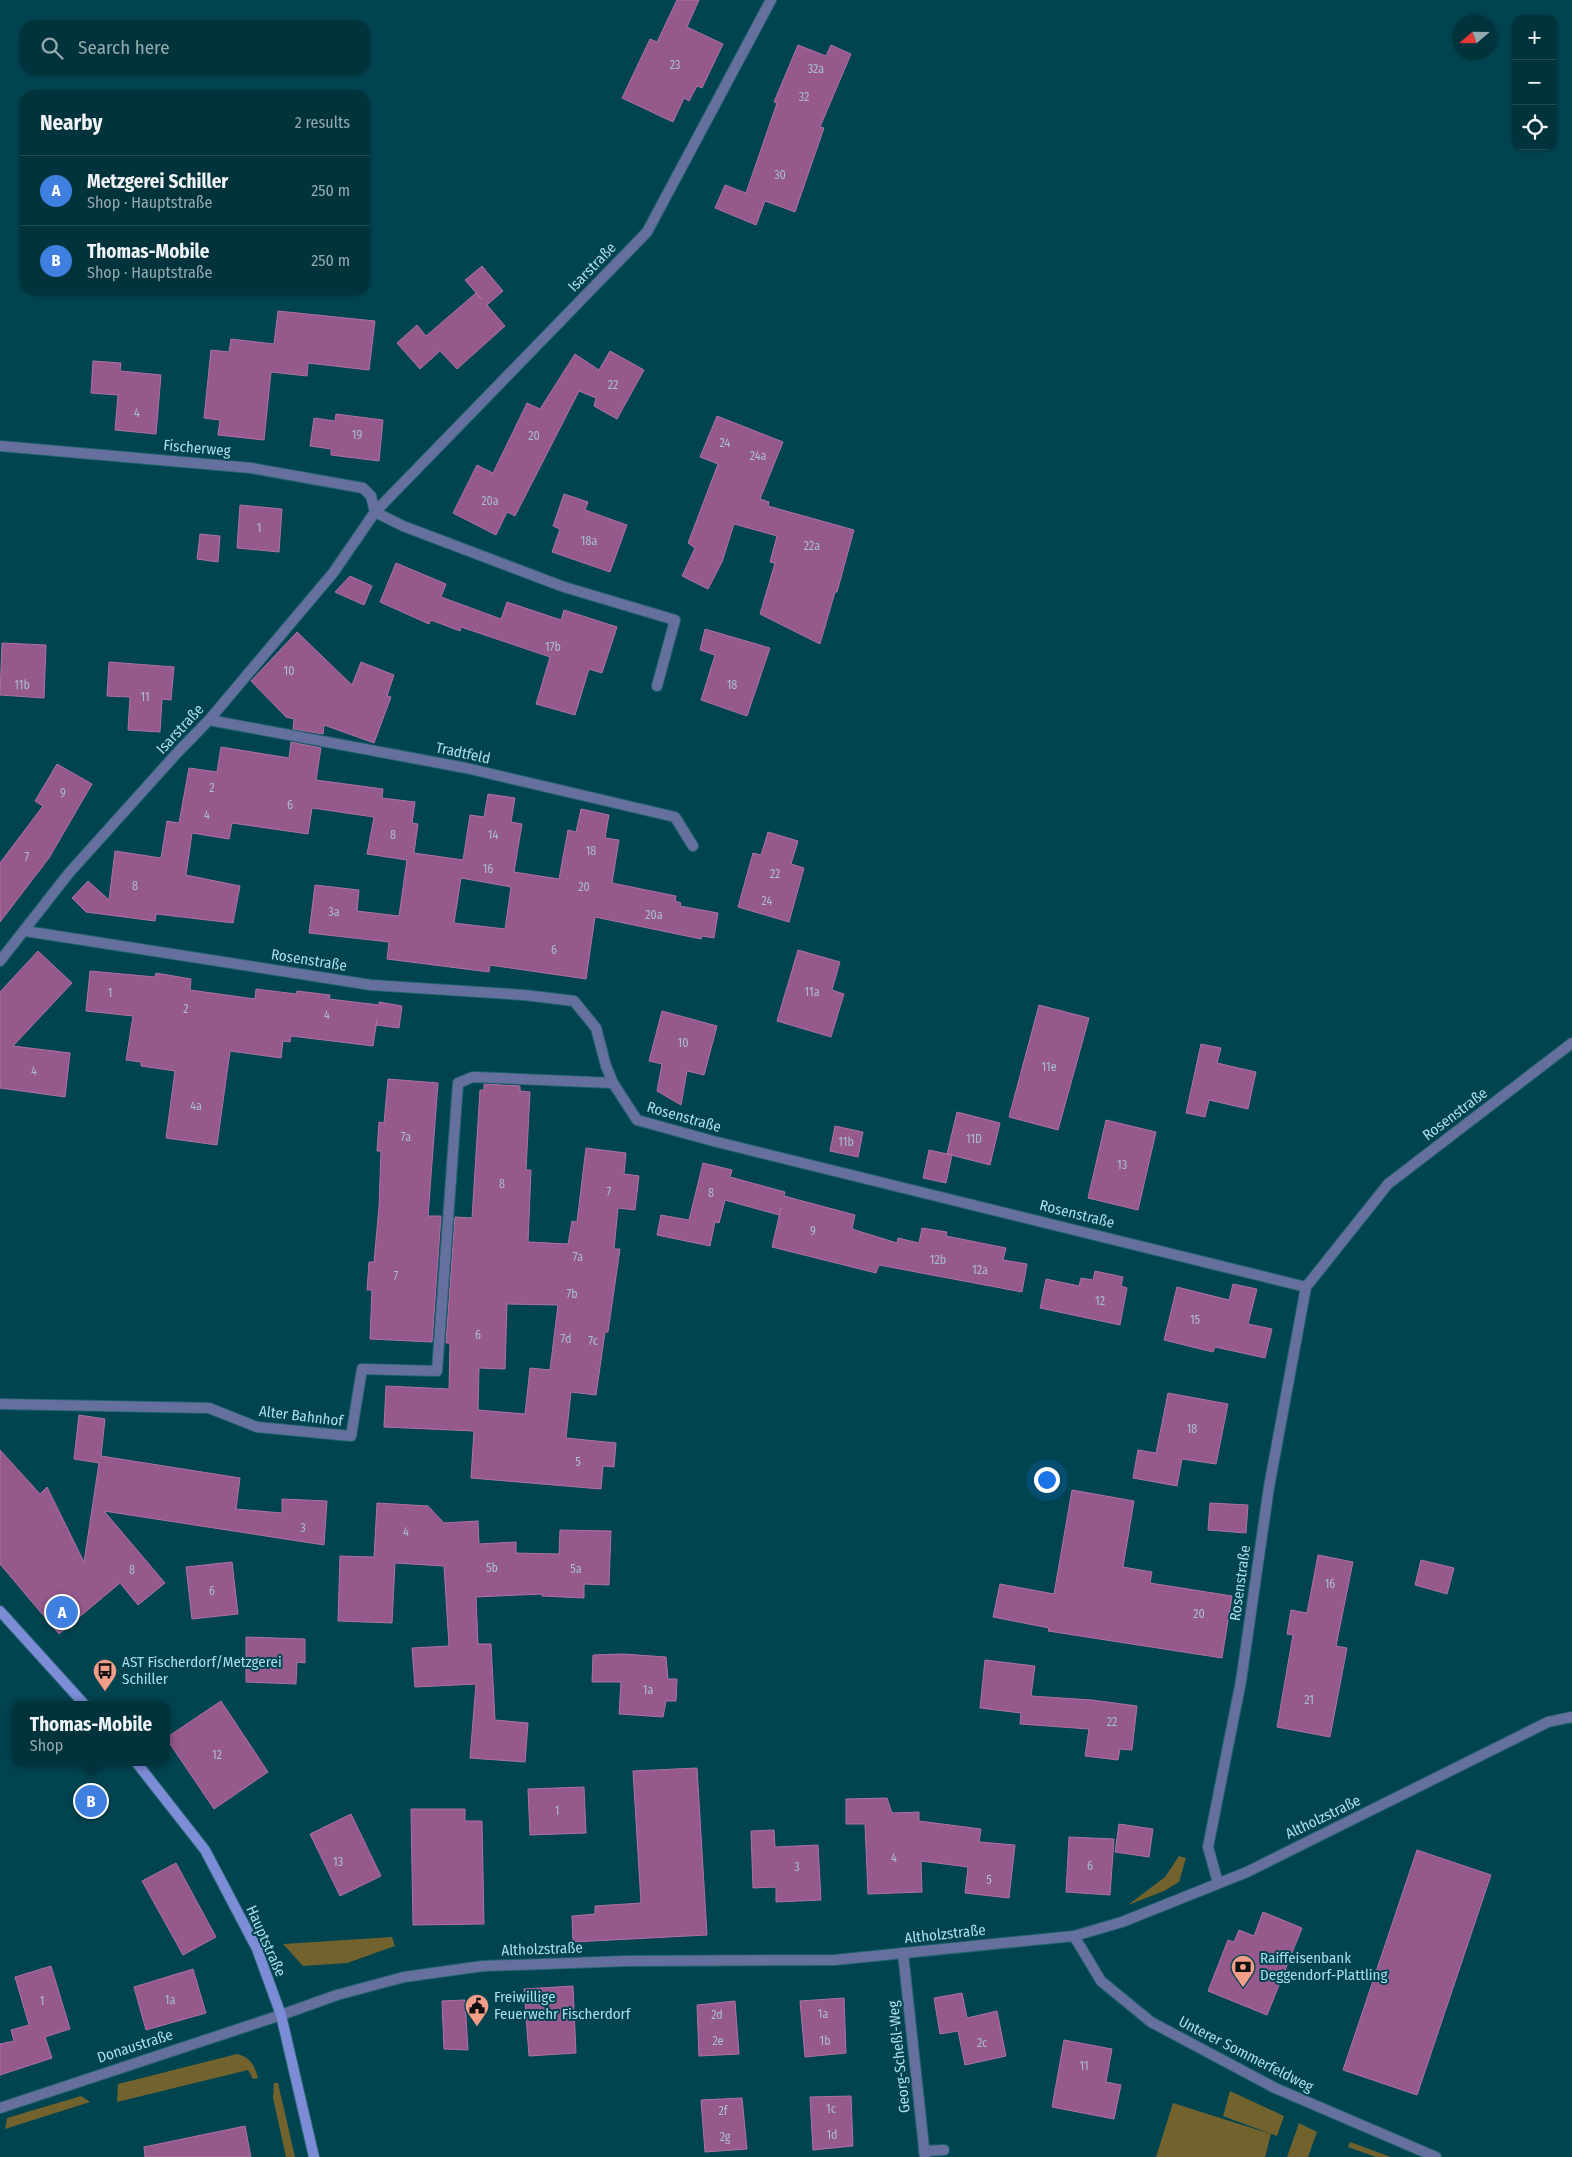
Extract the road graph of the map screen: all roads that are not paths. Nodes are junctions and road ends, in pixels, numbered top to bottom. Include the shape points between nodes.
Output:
1 (771, 0) edge
2 (0, 446) edge
3 (375, 512) junction
4 (657, 686) dead end
5 (209, 720) junction
6 (693, 846) dead end
7 (25, 931) junction
8 (0, 961) edge
9 (1572, 1043) edge
10 (613, 1083) junction
11 (1306, 1286) junction
12 (0, 1404) edge
13 (0, 1611) edge
14 (81, 1701) edge
15 (1572, 1717) edge
16 (139, 1766) edge
17 (1218, 1883) junction
18 (1074, 1936) junction
19 (903, 1953) junction
20 (281, 2015) junction
21 (0, 2108) edge
22 (944, 2150) dead end
23 (925, 2154) edge
24 (314, 2157) edge
25 (1436, 2157) edge

1 - 3 street, Isarstraße via 647,232
2 - 3 street, Fischerweg via 251,468 363,488 371,496
3 - 4 street via 403,526 564,587 675,620
3 - 5 street, Isarstraße via 333,573
5 - 6 street, Tradtfeld via 466,768 675,817
5 - 7 street, Isarstraße via 69,873
7 - 8 street, Isarstraße
7 - 10 street, Rosenstraße via 371,985 574,1001 596,1028
9 - 11 street, Rosenstraße via 1388,1184
10 - 11 street, Rosenstraße via 637,1120 670,1131
10 - 12 street, Alter Bahnhof via 473,1078 458,1083 436,1371 362,1369 350,1436 257,1427 209,1408
11 - 17 street, Rosenstraße via 1269,1488 1241,1680 1208,1847
13 - 14 main road
15 - 17 street, Altholzstraße via 1548,1722 1247,1872
16 - 20 main road, Hauptstraße via 205,1850 257,1949
17 - 18 street, Altholzstraße via 1122,1922
18 - 19 street, Altholzstraße
18 - 25 street, Unterer Sommerfeldweg via 1101,1981 1151,2022 1275,2088
19 - 20 street, Altholzstraße via 834,1960 628,1961 483,1966 404,1977 337,1995
19 - 23 street, Georg-Scheßl-Weg
20 - 21 street, Donaustraße
20 - 24 main road, Hauptstraße
22 - 23 street

